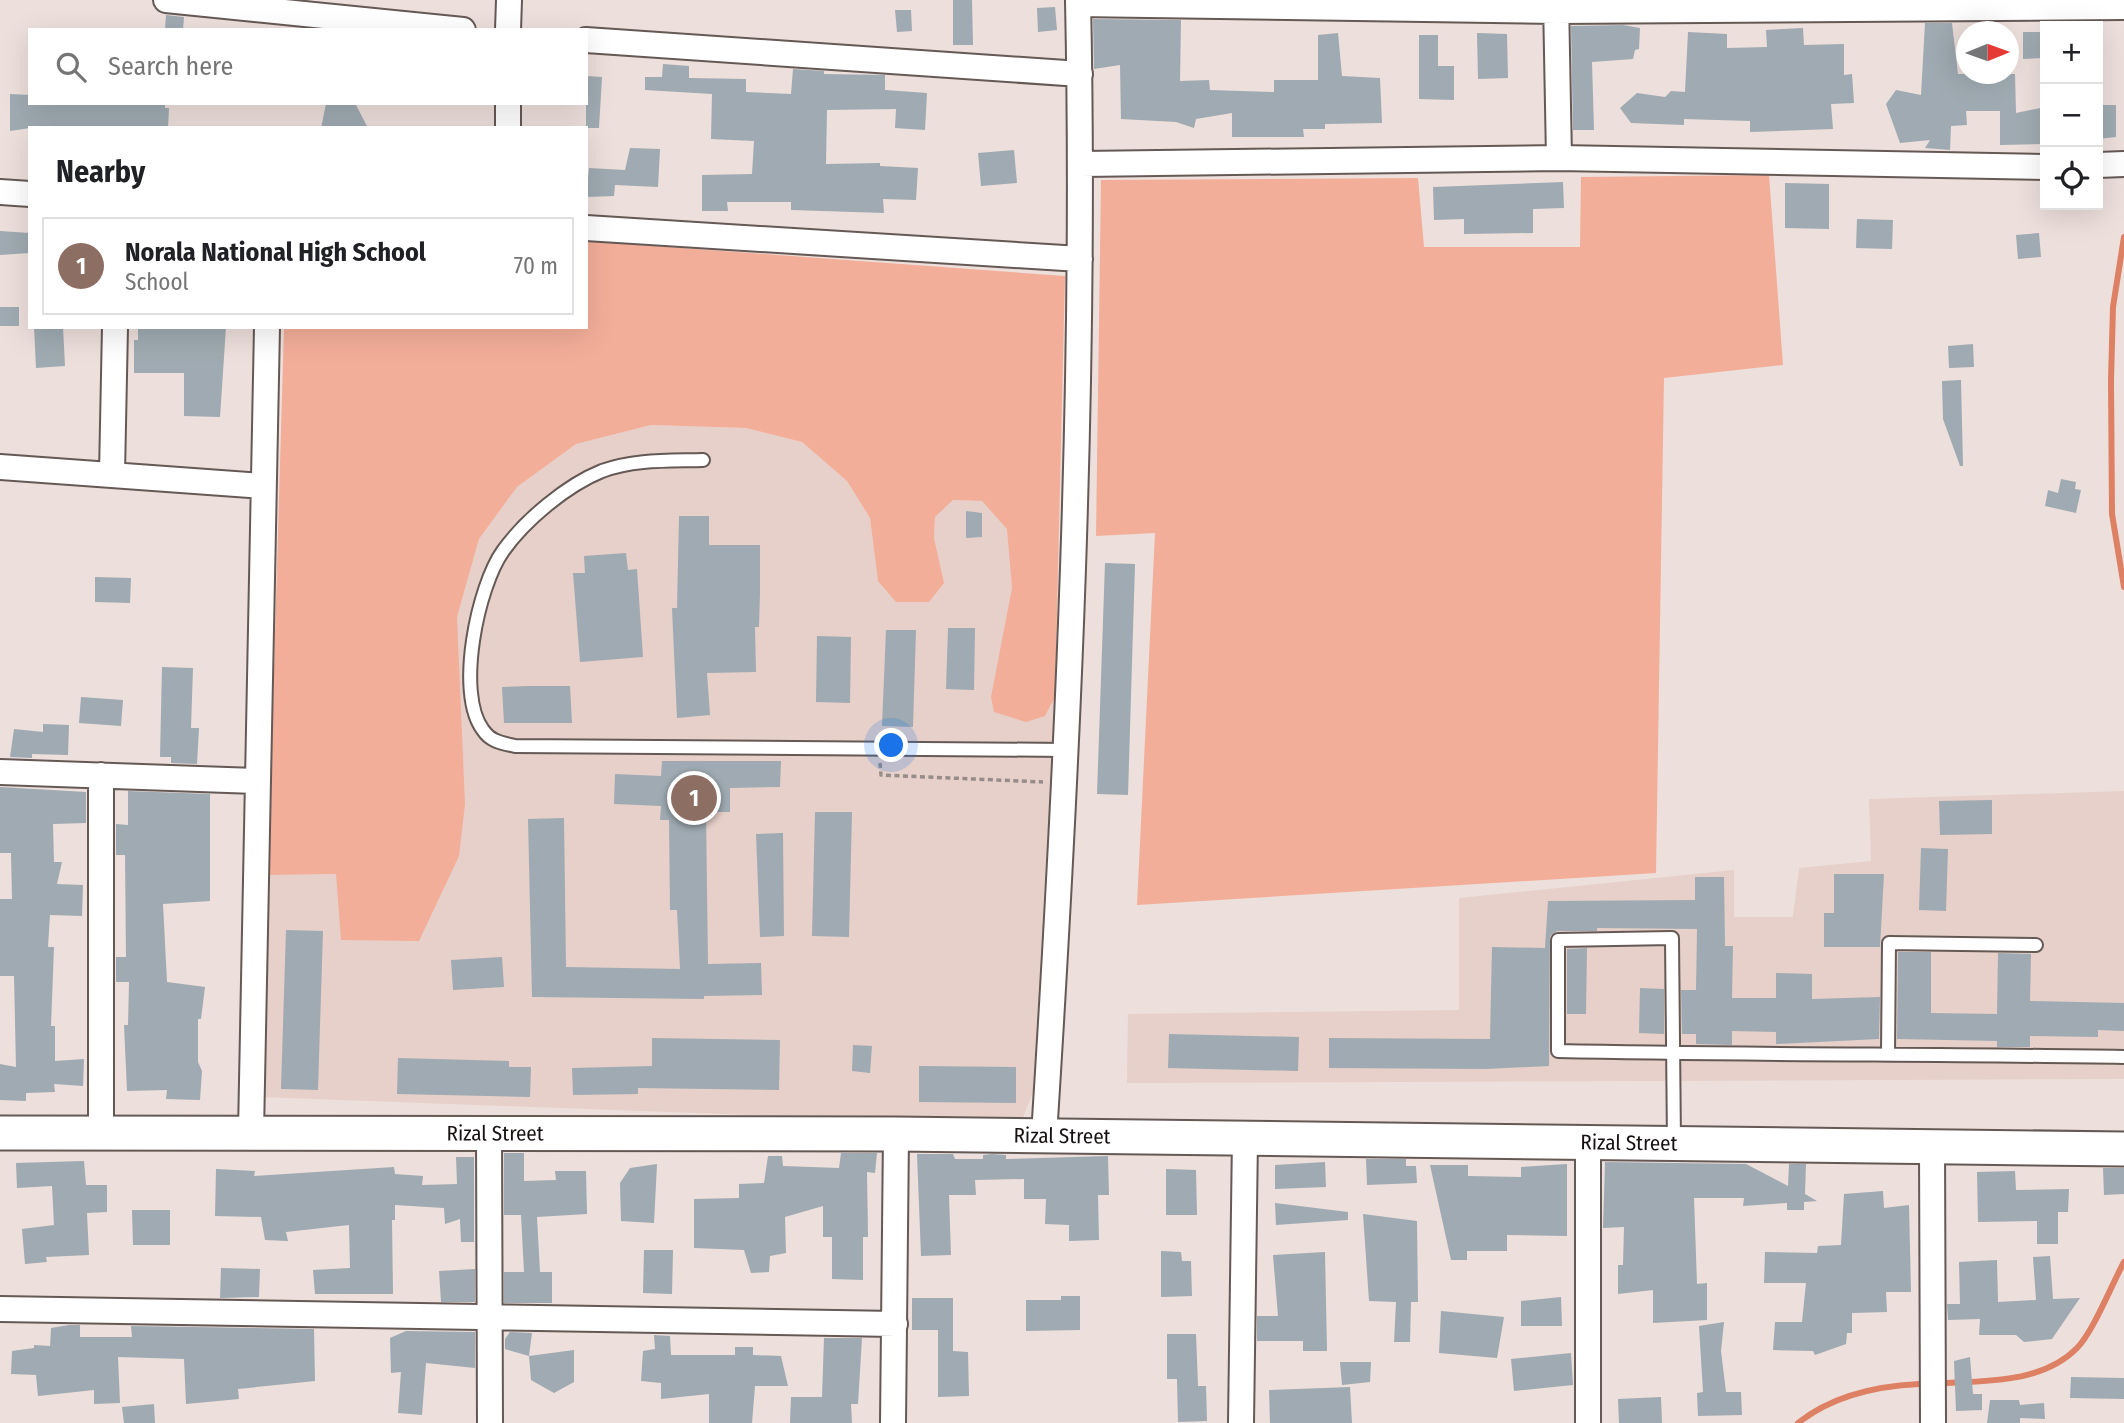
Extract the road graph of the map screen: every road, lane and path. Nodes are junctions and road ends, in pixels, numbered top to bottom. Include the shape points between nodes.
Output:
1 (166, 0) edge
2 (509, 0) edge
3 (1078, 2) edge
4 (1556, 5) edge
5 (2124, 7) edge
6 (443, 28) edge
7 (508, 28) edge
8 (588, 40) edge
9 (1080, 74) junction
10 (508, 105) edge
11 (508, 126) edge
12 (1559, 158) junction
13 (1082, 164) junction
14 (2040, 167) edge
15 (0, 192) edge
16 (28, 194) edge
17 (588, 228) edge
18 (1080, 259) junction
19 (115, 329) edge
20 (267, 329) edge
21 (703, 460) dead end
22 (0, 467) edge
23 (112, 473) junction
24 (262, 486) junction
25 (879, 749) junction
26 (1068, 750) junction
27 (0, 772) edge
28 (101, 775) junction
29 (256, 781) junction
30 (1066, 783) junction
31 (2036, 945) dead end
32 (1888, 1053) junction
33 (1672, 1054) junction
34 (2124, 1057) edge
35 (101, 1130) junction
36 (251, 1132) junction
37 (0, 1133) edge
38 (489, 1134) junction
39 (896, 1134) junction
40 (1044, 1136) junction
41 (1245, 1138) junction
42 (1588, 1142) junction
43 (1674, 1143) junction
44 (1932, 1146) junction
45 (2124, 1149) edge
46 (0, 1309) edge
47 (489, 1315) junction
48 (895, 1324) junction
49 (490, 1423) edge
50 (893, 1423) edge
51 (1241, 1423) edge
52 (1588, 1423) edge
53 (1933, 1423) edge

1 - 6 street
2 - 7 street
3 - 4 street
3 - 9 street
4 - 5 street
4 - 12 street
8 - 9 street
9 - 13 street
10 - 11 street
12 - 13 street
12 - 14 street
13 - 18 street
15 - 16 street
17 - 18 street
18 - 26 street
19 - 23 street
20 - 24 street
21 - 25 lane via 638,461 601,471 567,492 502,552 479,604 470,679 474,711 482,729 494,741 515,746
22 - 23 street
23 - 24 street
24 - 29 street
25 - 26 lane
25 - 30 path via 881,775
26 - 30 street
27 - 28 street
28 - 29 street
28 - 35 street
29 - 36 street
30 - 40 street
31 - 32 lane via 1889,943
32 - 33 lane
32 - 34 lane
33 - 33 lane via 1559,1051 1558,940 1672,938
33 - 43 lane
35 - 36 main road, Rizal Street
35 - 37 main road, Rizal Street
36 - 38 main road, Rizal Street
38 - 39 main road, Rizal Street
38 - 47 street
39 - 40 main road, Rizal Street
39 - 48 street
40 - 41 main road, Rizal Street
41 - 42 main road, Rizal Street
41 - 51 street
42 - 43 main road, Rizal Street
42 - 52 street
43 - 44 main road, Rizal Street
44 - 45 main road, Rizal Street
44 - 53 street
46 - 47 street
47 - 48 street
47 - 49 street
48 - 50 street

